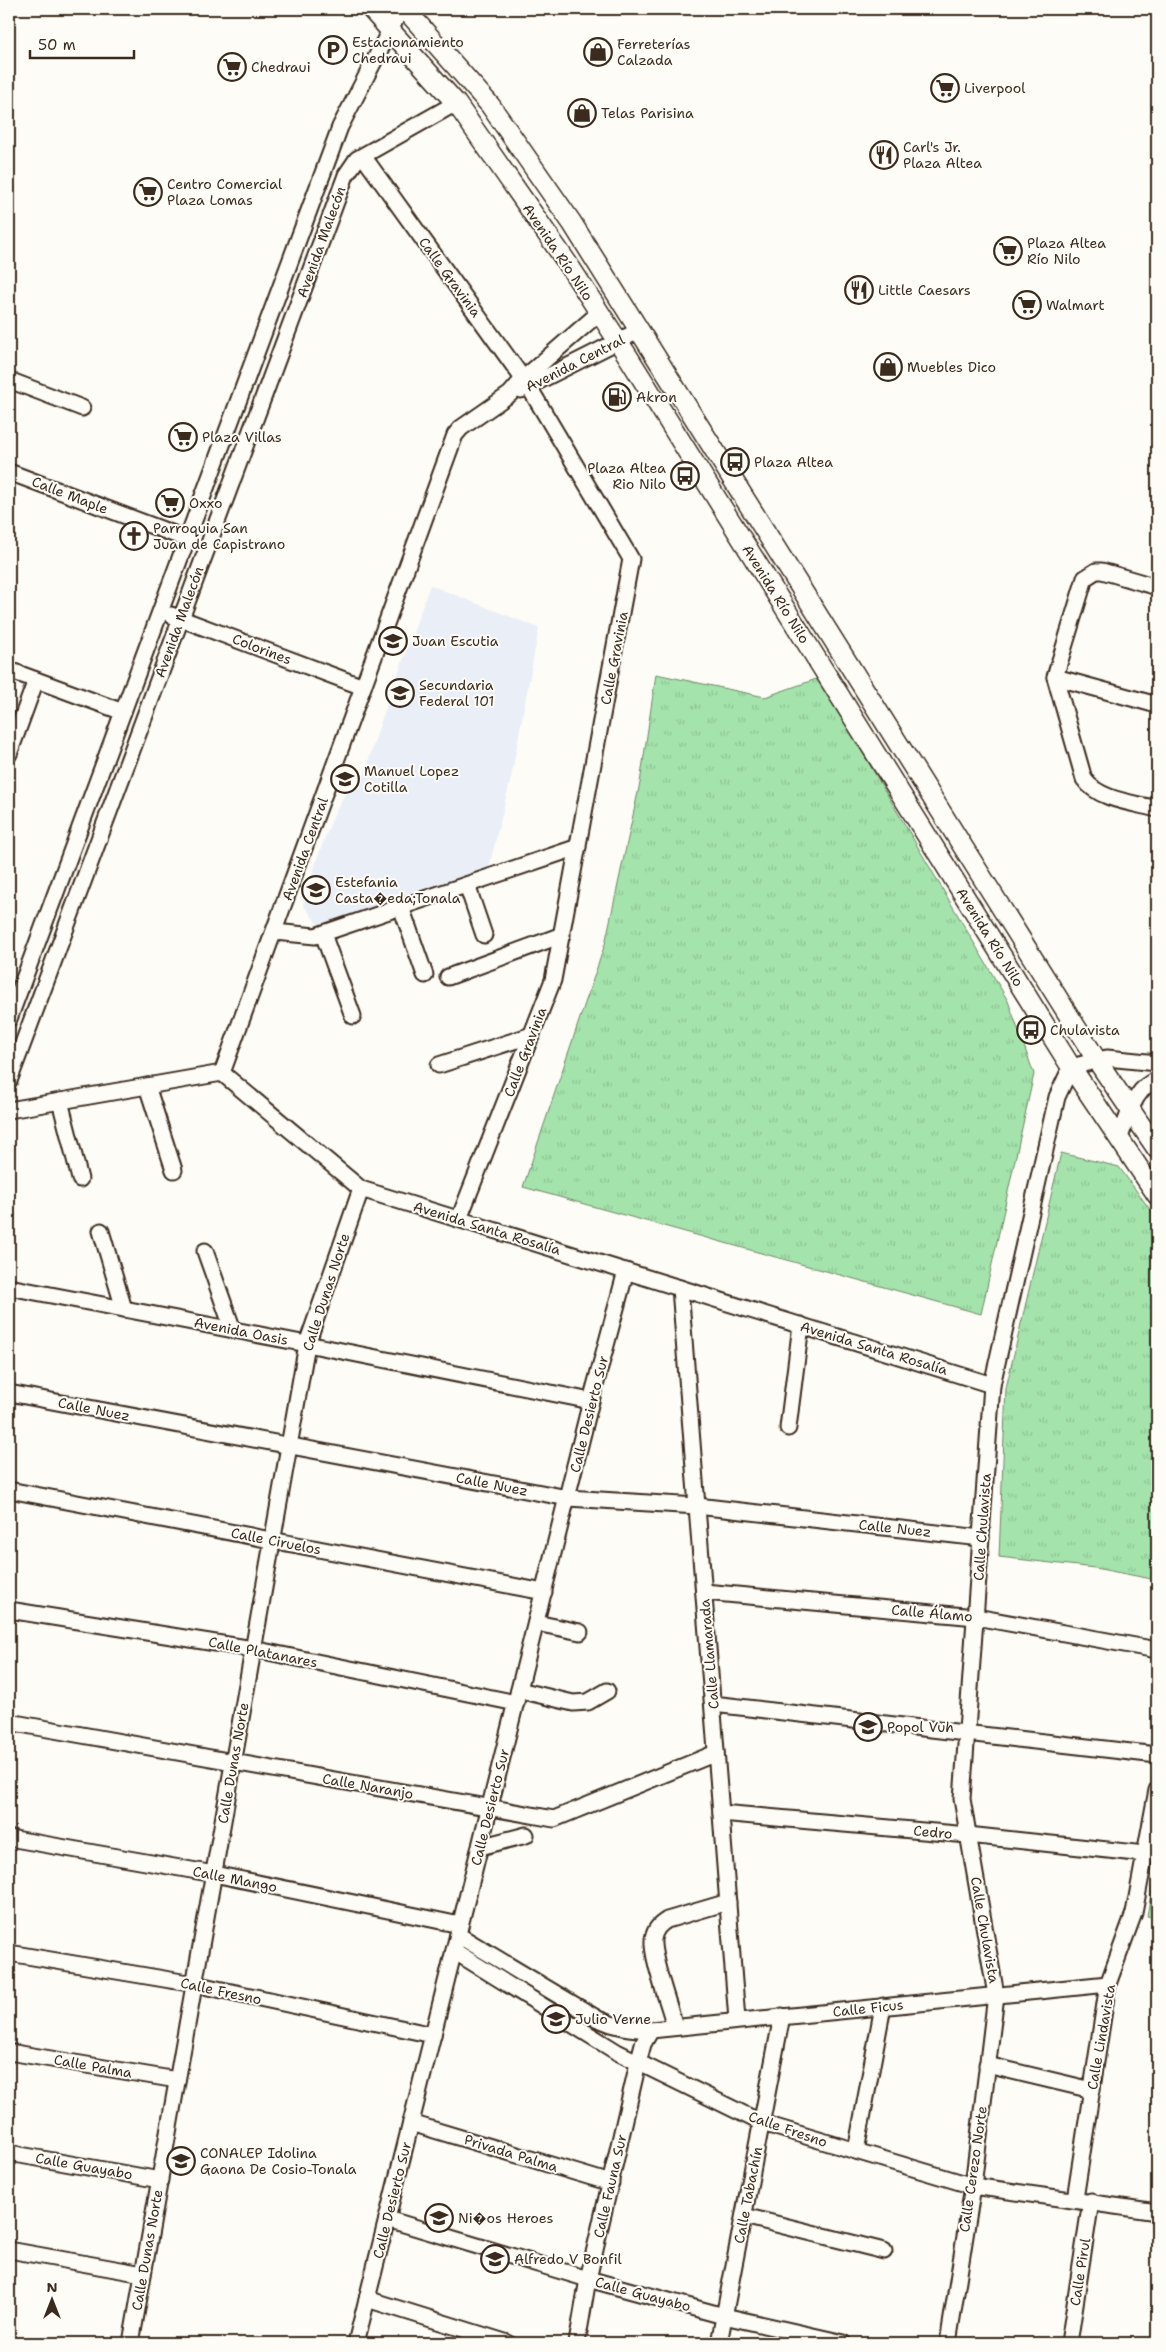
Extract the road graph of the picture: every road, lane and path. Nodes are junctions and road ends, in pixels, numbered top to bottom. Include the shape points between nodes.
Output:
1 (371, 9) edge
2 (401, 9) edge
3 (405, 9) edge
4 (390, 30) junction
5 (456, 103) junction
6 (363, 156) junction
7 (589, 250) junction
8 (568, 264) junction
9 (599, 313) junction
10 (640, 330) junction
11 (618, 341) junction
12 (9, 380) edge
13 (526, 383) junction
14 (82, 408) dead end
15 (693, 415) junction
16 (670, 424) junction
17 (9, 472) edge
18 (187, 539) junction
19 (1157, 587) edge
20 (160, 611) junction
21 (180, 618) junction
22 (9, 670) edge
23 (1055, 677) junction
24 (36, 680) junction
25 (363, 687) junction
26 (1157, 706) edge
27 (123, 712) junction
28 (9, 754) edge
29 (1157, 809) edge
30 (578, 847) junction
31 (466, 885) junction
32 (401, 907) junction
33 (275, 932) junction
34 (323, 934) junction
35 (484, 935) dead end
36 (562, 935) junction
37 (425, 975) dead end
38 (448, 977) dead end
39 (353, 1016) dead end
40 (9, 1019) edge
41 (532, 1035) junction
42 (1096, 1059) junction
43 (1129, 1059) junction
44 (1157, 1063) edge
45 (440, 1065) dead end
46 (1071, 1067) junction
47 (222, 1073) junction
48 (9, 1081) edge
49 (1151, 1083) edge
50 (146, 1086) junction
51 (60, 1101) junction
52 (9, 1110) edge
53 (1131, 1112) junction
54 (1119, 1139) junction
55 (1157, 1150) edge
56 (174, 1170) dead end
57 (80, 1179) dead end
58 (361, 1188) junction
59 (1157, 1195) edge
60 (459, 1219) junction
61 (101, 1231) dead end
62 (205, 1251) dead end
63 (626, 1271) junction
64 (9, 1287) edge
65 (680, 1288) junction
66 (124, 1309) junction
67 (801, 1325) junction
68 (233, 1330) junction
69 (307, 1344) junction
70 (992, 1385) junction
71 (9, 1393) edge
72 (591, 1401) junction
73 (788, 1428) dead end
74 (289, 1446) junction
75 (9, 1490) edge
76 (568, 1498) junction
77 (697, 1506) junction
78 (981, 1538) junction
79 (272, 1540) junction
80 (544, 1592) junction
81 (704, 1592) junction
82 (9, 1610) edge
83 (976, 1617) junction
84 (536, 1623) junction
85 (580, 1632) dead end
86 (253, 1649) junction
87 (1157, 1650) edge
88 (607, 1691) dead end
89 (518, 1697) junction
90 (712, 1704) junction
91 (9, 1722) edge
92 (967, 1733) junction
93 (716, 1752) junction
94 (1157, 1755) edge
95 (233, 1762) junction
96 (1157, 1790) edge
97 (489, 1808) junction
98 (721, 1813) junction
99 (526, 1835) dead end
100 (968, 1835) junction
101 (9, 1838) edge
102 (480, 1847) junction
103 (1145, 1854) junction
104 (214, 1874) junction
105 (728, 1902) junction
106 (459, 1930) junction
107 (454, 1951) junction
108 (9, 1953) edge
109 (194, 1984) junction
110 (1108, 1984) junction
111 (996, 1995) junction
112 (883, 2006) junction
113 (782, 2016) junction
114 (737, 2020) junction
115 (675, 2027) junction
116 (651, 2030) junction
117 (432, 2035) junction
118 (9, 2052) edge
119 (638, 2063) junction
120 (987, 2065) junction
121 (177, 2080) junction
122 (1092, 2090) junction
123 (411, 2123) junction
124 (762, 2123) junction
125 (856, 2151) junction
126 (9, 2153) edge
127 (160, 2180) junction
128 (611, 2183) junction
129 (972, 2186) junction
130 (1074, 2199) junction
131 (1091, 2201) junction
132 (1157, 2212) edge
133 (744, 2216) junction
134 (387, 2219) junction
135 (9, 2250) edge
136 (884, 2251) dead end
137 (143, 2274) junction
138 (588, 2279) junction
139 (367, 2298) junction
140 (724, 2316) junction
141 (131, 2343) edge
142 (356, 2343) edge
143 (508, 2343) edge
144 (577, 2343) edge
145 (718, 2343) edge
146 (844, 2343) edge
147 (948, 2343) edge
148 (1069, 2343) edge

1 - 4 main road, Avenida Río Nilo
2 - 4 street, Avenida Malecón
3 - 7 main road, Avenida Río Nilo via 490,105
4 - 5 main road, Avenida Río Nilo
4 - 18 street, Avenida Malecón via 340,127
5 - 6 street, Avenida Malecón
5 - 8 main road, Avenida Río Nilo
6 - 13 street, Calle Gravinia
6 - 21 street, Avenida Malecón via 346,175
7 - 8 main road
7 - 10 main road, Avenida Río Nilo
8 - 9 main road, Avenida Río Nilo
9 - 11 main road, Avenida Río Nilo
9 - 13 street, Avenida Central
10 - 11 street, Avenida Central
10 - 15 main road, Avenida Río Nilo
11 - 13 street, Avenida Central
11 - 16 main road, Avenida Río Nilo
12 - 14 street
13 - 25 street, Avenida Central via 461,428 456,436
13 - 30 street, Calle Gravinia via 631,559
15 - 16 main road via 687,428 678,430
15 - 42 main road, Avenida Río Nilo
16 - 46 main road, Avenida Río Nilo
17 - 18 street, Calle Maple
18 - 20 street, Avenida Malecón
19 - 23 street via 1102,571 1085,578
20 - 21 street, Colorines
20 - 27 street, Avenida Malecón
21 - 25 street, Colorines
21 - 48 street, Avenida Malecón
22 - 24 street
23 - 26 street
23 - 29 street via 1084,779 1100,793
24 - 27 street
24 - 28 street
25 - 33 street, Avenida Central
27 - 40 street, Avenida Malecón
30 - 31 street
30 - 36 street, Calle Gravinia
31 - 32 street
31 - 35 street
32 - 34 street
32 - 37 street
33 - 34 street via 304,936
33 - 47 street, Avenida Central
34 - 39 street
36 - 38 street
36 - 41 street, Calle Gravinia via 553,980
41 - 45 street
41 - 60 street, Calle Gravinia
42 - 43 street
42 - 46 street
42 - 53 main road, Avenida Río Nilo
43 - 44 street
43 - 49 street via 1143,1066
46 - 54 main road, Avenida Río Nilo
46 - 70 street, Calle Chulavista via 1056,1096
47 - 50 street
47 - 58 street, Avenida Santa Rosalía
49 - 53 street via 1137,1096
50 - 51 street
50 - 56 street
51 - 52 street
51 - 57 street
53 - 54 street
53 - 55 main road, Avenida Río Nilo
54 - 59 main road, Avenida Río Nilo
58 - 60 street, Avenida Santa Rosalía
58 - 69 street, Calle Dunas Norte
60 - 63 street, Avenida Santa Rosalía
61 - 66 street
62 - 68 street
63 - 65 street, Avenida Santa Rosalía
63 - 72 street, Calle Desierto Sur
64 - 66 street, Avenida Oasis
65 - 67 street, Avenida Santa Rosalía
65 - 77 street, Calle Llamarada
66 - 68 street, Avenida Oasis
67 - 70 street, Avenida Santa Rosalía
67 - 73 street
68 - 69 street, Avenida Oasis
69 - 72 street, Avenida Oasis
69 - 74 street, Calle Dunas Norte
70 - 78 street, Calle Chulavista
71 - 74 street, Calle Nuez
72 - 76 street, Calle Desierto Sur
74 - 76 street, Calle Nuez
74 - 79 street, Calle Dunas Norte
75 - 79 street, Calle Ciruelos
76 - 77 street, Calle Nuez
76 - 80 street, Calle Desierto Sur
77 - 78 street, Calle Nuez
77 - 81 street, Calle Llamarada
78 - 83 street, Calle Chulavista
79 - 80 street, Calle Ciruelos
79 - 86 street, Calle Dunas Norte
80 - 84 street, Calle Desierto Sur
81 - 83 street, Calle Álamo
81 - 90 street, Calle Llamarada
82 - 86 street, Calle Platanares
83 - 87 street, Calle Álamo
83 - 92 street, Calle Chulavista
84 - 85 street
84 - 89 street, Calle Desierto Sur
86 - 89 street, Calle Platanares
86 - 95 street, Calle Dunas Norte
88 - 89 street, Calle Platanares via 588,1702
89 - 97 street, Calle Desierto Sur
90 - 92 street
90 - 93 street, Calle Llamarada
91 - 95 street, Calle Naranjo
92 - 94 street
92 - 100 street, Calle Chulavista via 962,1799
93 - 97 street, Calle Naranjo via 554,1819
93 - 98 street, Calle Llamarada
95 - 97 street, Calle Naranjo
95 - 104 street, Calle Dunas Norte
96 - 103 street, Calle Lindavista
97 - 102 street, Calle Desierto Sur
98 - 100 street, Cedro
98 - 105 street, Calle Llamarada
99 - 102 street
100 - 103 street, Cedro
100 - 111 street, Calle Chulavista
101 - 104 street, Calle Mango
102 - 106 street, Calle Desierto Sur
103 - 110 street, Calle Lindavista via 1134,1913
104 - 106 street, Calle Mango
104 - 109 street, Calle Dunas Norte
105 - 114 street, Calle Llamarada
105 - 115 street via 667,1920 655,1932 653,1947
106 - 107 street, Calle Desierto Sur
106 - 116 street, Calle Ficus via 598,2019 615,2027
107 - 117 street, Calle Desierto Sur
107 - 119 street, Calle Fresno
108 - 109 street, Calle Fresno
109 - 117 street, Calle Fresno
109 - 121 street, Calle Dunas Norte
110 - 111 street, Calle Ficus
110 - 122 street, Calle Lindavista
111 - 112 street, Calle Ficus
111 - 120 street, Calle Cerezo Norte
112 - 113 street, Calle Ficus
112 - 125 street
113 - 114 street, Calle Ficus
113 - 124 street, Calle Tabachín
114 - 115 street, Calle Ficus
115 - 116 street, Calle Ficus
116 - 119 street, Calle Fauna Sur
117 - 123 street, Calle Desierto Sur
118 - 121 street, Calle Palma
119 - 124 street, Calle Fresno
119 - 128 street, Calle Fauna Sur
120 - 122 street
120 - 129 street, Calle Cerezo Norte
121 - 127 street, Calle Dunas Norte
122 - 130 street, Calle Lindavista
123 - 128 street, Privada Palma
123 - 134 street, Calle Desierto Sur
124 - 125 street, Calle Fresno
124 - 133 street, Calle Tabachín
125 - 129 street, Calle Fresno
126 - 127 street, Calle Guayabo
127 - 137 street, Calle Dunas Norte
128 - 138 street, Calle Fauna Sur
129 - 130 street, Calle Fresno
129 - 147 street, Calle Cerezo Norte
130 - 131 street, Calle Fresno
131 - 132 street, Calle Fresno
131 - 148 street, Calle Pirul
133 - 136 street
133 - 140 street, Calle Tabachín
134 - 138 street, Calle Guayabo
134 - 139 street, Calle Desierto Sur
135 - 137 street
137 - 141 street, Calle Dunas Norte
138 - 140 street, Calle Guayabo
138 - 144 street, Calle Fauna Sur
139 - 142 street, Calle Desierto Sur
139 - 143 street
140 - 145 street, Calle Tabachín
140 - 146 street, Calle Guayabo

